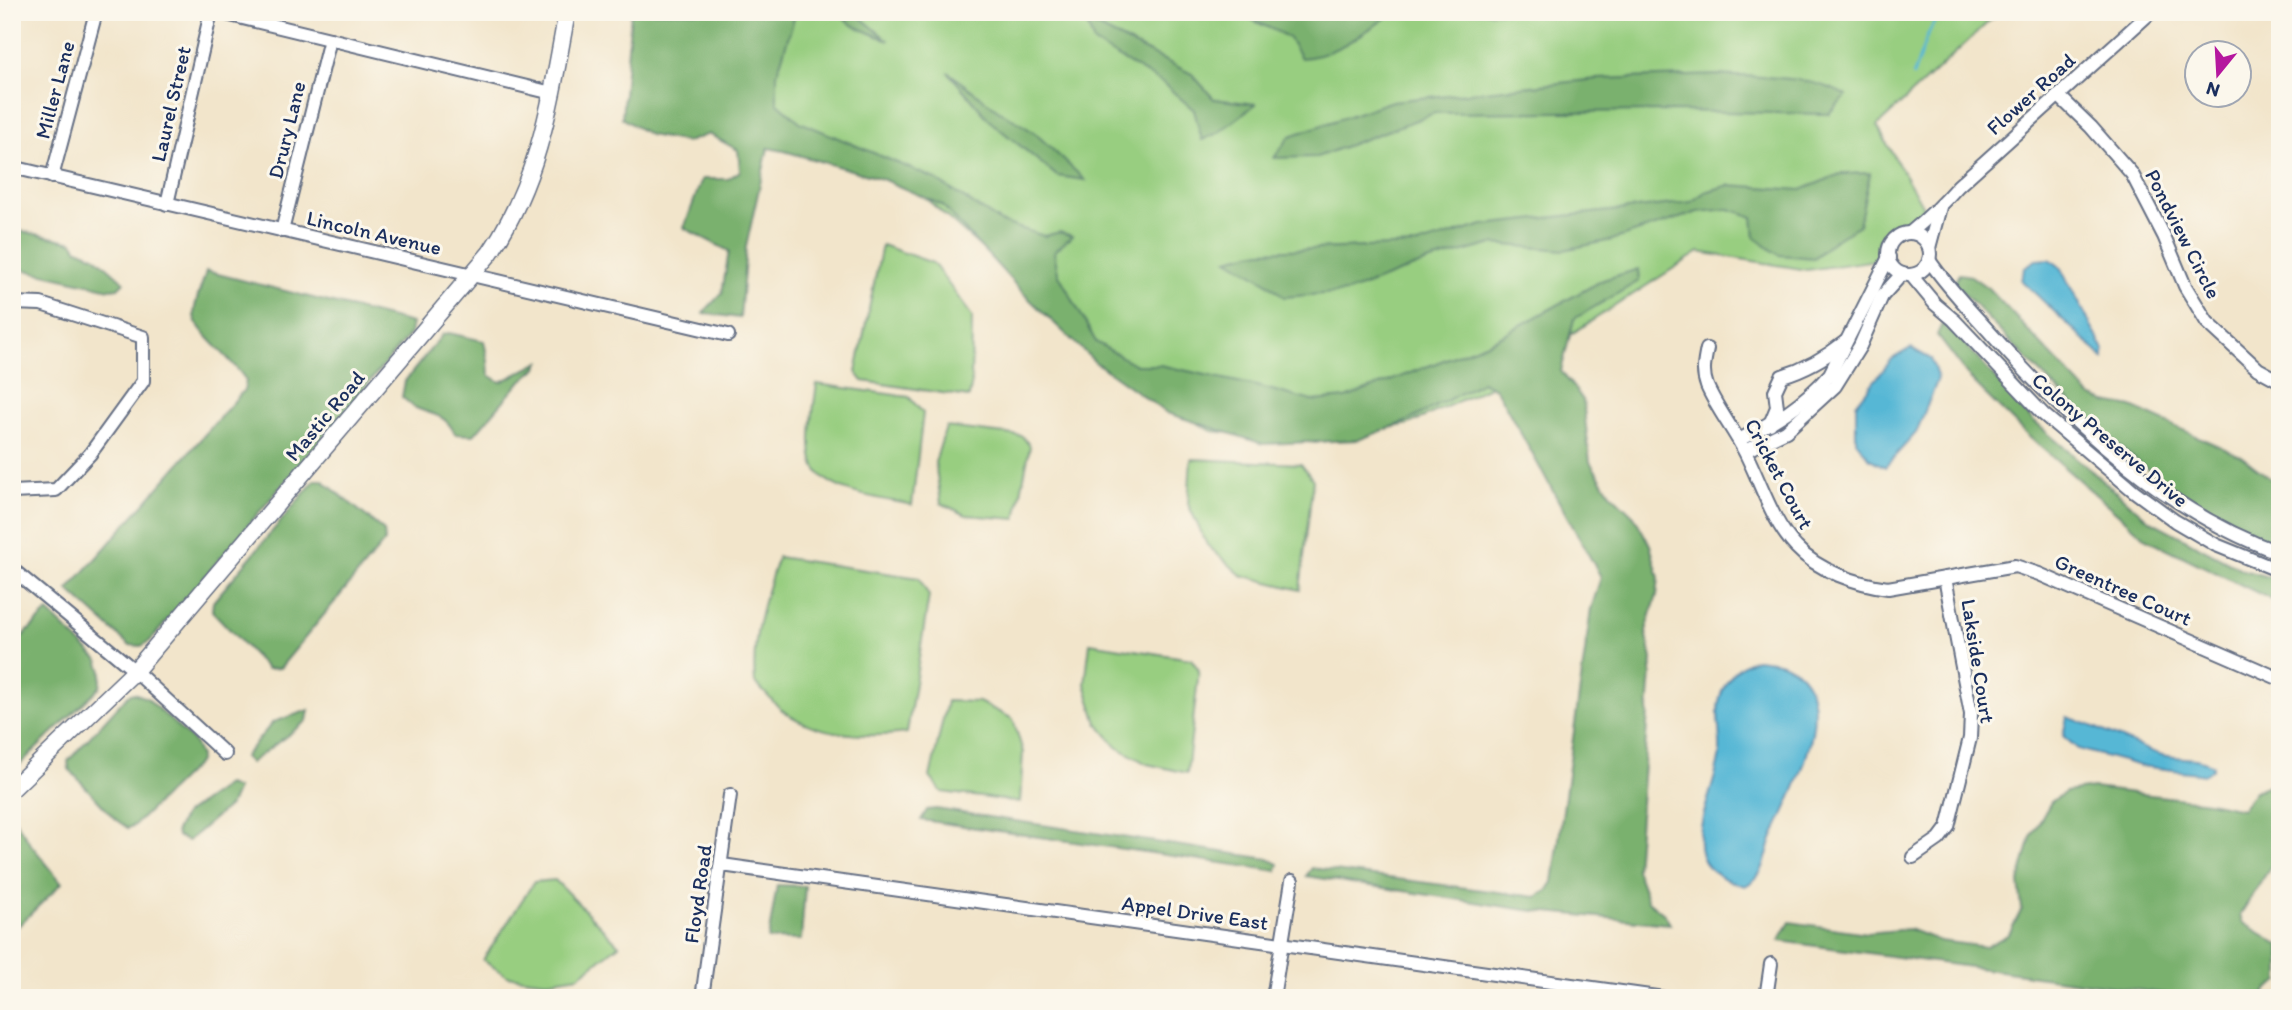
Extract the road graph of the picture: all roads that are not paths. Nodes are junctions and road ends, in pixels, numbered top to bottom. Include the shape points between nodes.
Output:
1 (96, 12) edge
2 (212, 12) edge
3 (218, 12) edge
4 (567, 12) edge
5 (2151, 12) edge
6 (330, 39) junction
7 (552, 93) junction
8 (2058, 95) junction
9 (12, 167) edge
10 (52, 177) junction
11 (167, 204) junction
12 (1940, 207) junction
13 (282, 231) junction
14 (1910, 233) junction
15 (1929, 254) junction
16 (1889, 257) junction
17 (1907, 274) junction
18 (473, 276) junction
19 (12, 303) edge
20 (728, 335) dead end
21 (1848, 340) junction
22 (1707, 349) dead end
23 (2280, 382) edge
24 (1787, 414) junction
25 (1742, 446) junction
26 (12, 492) edge
27 (2280, 553) edge
28 (12, 569) edge
29 (2280, 571) edge
30 (1945, 578) junction
31 (135, 671) junction
32 (2280, 679) edge
33 (225, 754) dead end
34 (12, 789) edge
35 (730, 794) dead end
36 (1913, 857) dead end
37 (722, 865) junction
38 (1292, 881) dead end
39 (1281, 944) junction
40 (1771, 964) dead end
41 (702, 998) edge
42 (1273, 998) edge
43 (1664, 998) edge
44 (1766, 998) edge

1 - 10 street, Miller Lane
2 - 11 street, Laurel Street
3 - 6 street
4 - 7 main road, Mastic Road
5 - 8 street, Flower Road
6 - 7 street
6 - 13 street, Drury Lane
7 - 18 main road, Mastic Road via 519,206
8 - 12 street, Flower Road
8 - 23 street, Pondview Circle via 2132,174 2207,323 2258,369
9 - 10 street, Lincoln Avenue
10 - 11 street, Lincoln Avenue
11 - 13 street, Lincoln Avenue
12 - 14 street, Flower Road
12 - 15 street, Flower Road
13 - 18 street, Lincoln Avenue
14 - 15 street via 1922,237
14 - 16 street via 1895,239
15 - 17 street via 1922,270
15 - 27 street, Colony Preserve Drive via 1947,285 2036,384 2133,468 2183,506
16 - 17 street via 1892,266
16 - 21 street
17 - 24 street via 1882,296 1860,346 1825,398
17 - 29 street, Colony Preserve Drive via 2034,405 2134,491 2216,545
18 - 20 street, Lincoln Avenue
18 - 31 main road, Mastic Road
19 - 26 street via 41,304 143,337 143,381 56,490
21 - 24 street via 1830,374
21 - 24 street via 1803,370 1782,376 1774,391
22 - 25 street, Cricket Court via 1703,370 1708,387
24 - 25 street
24 - 25 street via 1786,431
25 - 30 street, Cricket Court via 1781,525 1796,547 1816,564 1888,588
28 - 31 street
30 - 32 street, Greentree Court via 2015,566
30 - 36 street, Lakside Court via 1971,713 1970,738 1948,827
31 - 33 street
31 - 34 main road, Mastic Road
35 - 37 street, Floyd Road
37 - 39 street, Appel Drive East
37 - 41 street, Floyd Road
38 - 39 street
39 - 42 street
39 - 43 street, Appel Drive East
40 - 44 street

